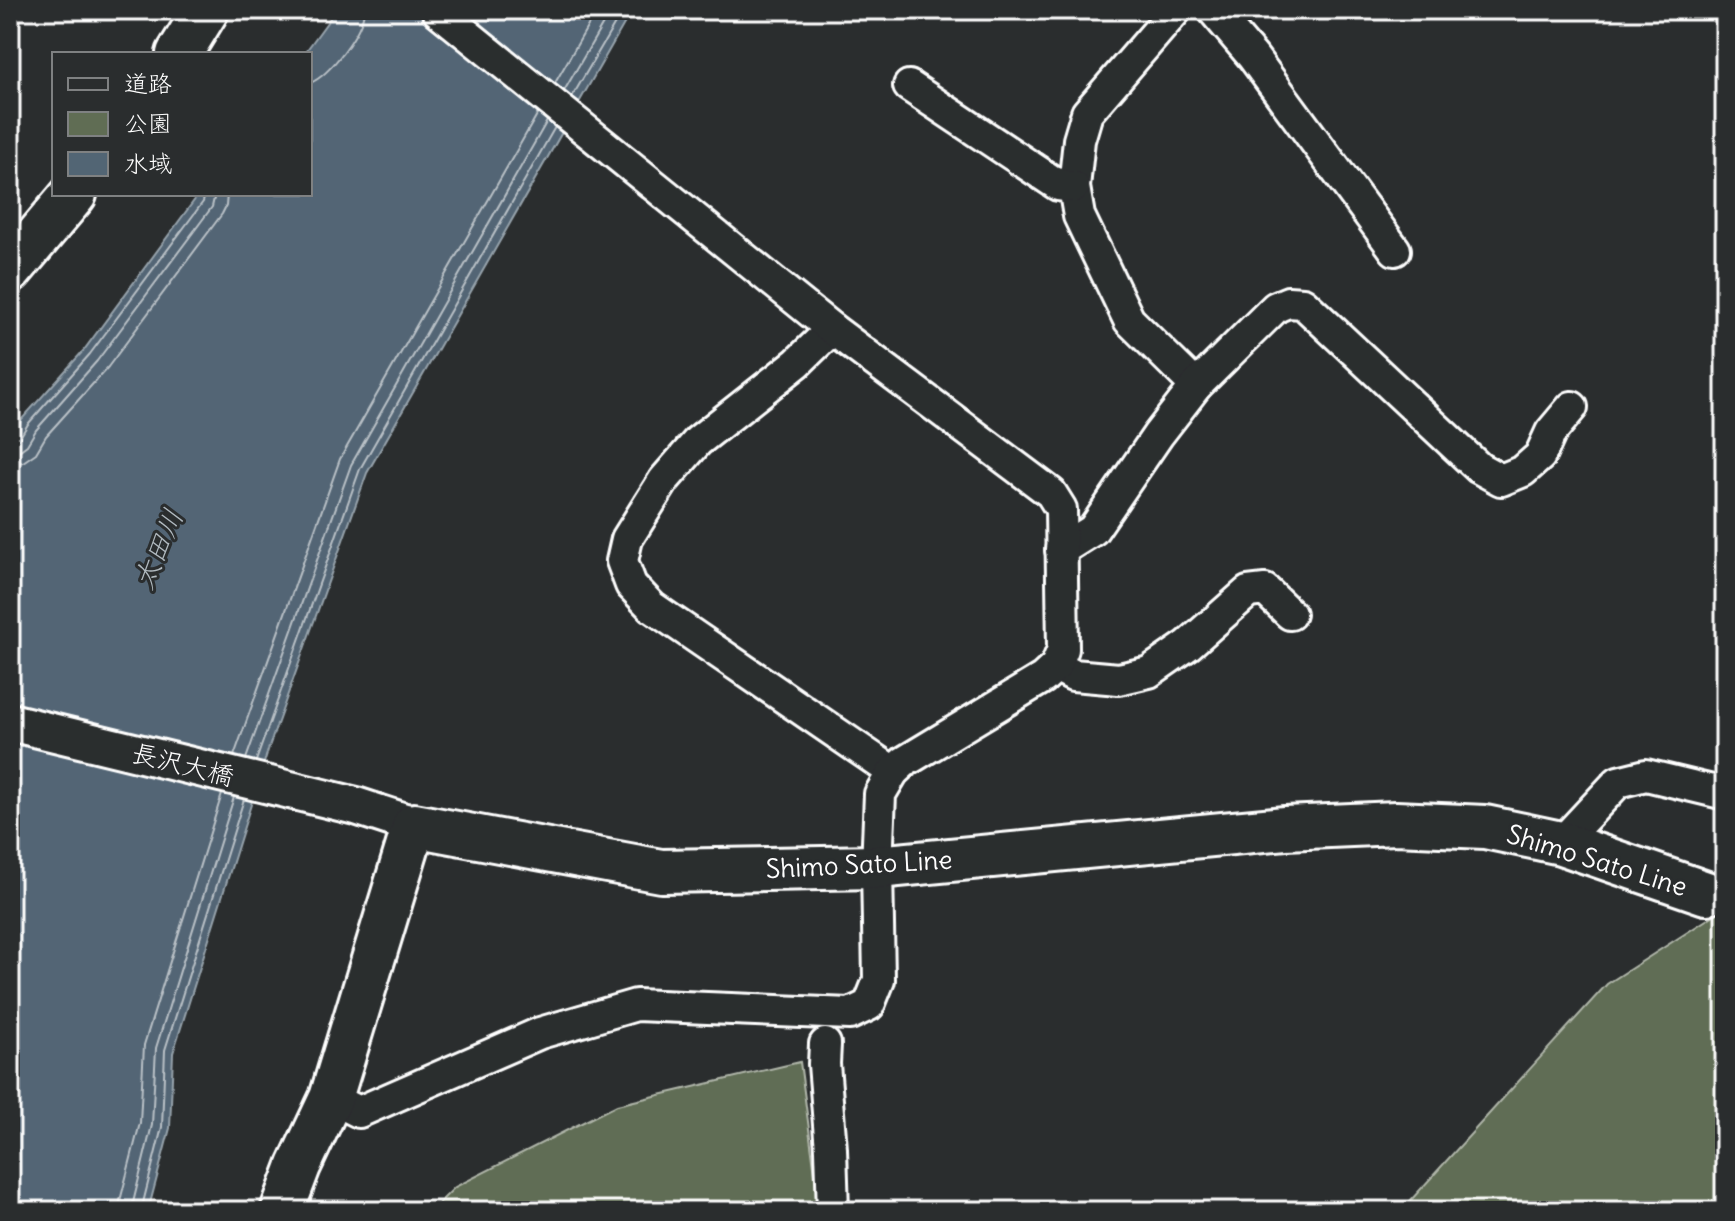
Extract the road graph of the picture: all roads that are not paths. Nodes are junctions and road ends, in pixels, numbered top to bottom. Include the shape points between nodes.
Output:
1 (206, 10) edge
2 (437, 10) edge
3 (1176, 10) edge
4 (1213, 10) edge
5 (180, 52) edge
6 (909, 86) dead end
7 (1074, 187) junction
8 (72, 196) edge
9 (1395, 250) dead end
10 (10, 270) edge
11 (832, 329) junction
12 (1196, 386) junction
13 (1572, 407) dead end
14 (1061, 550) junction
15 (1290, 614) dead end
16 (1056, 666) junction
17 (10, 722) edge
18 (893, 772) junction
19 (1725, 794) edge
20 (414, 825) junction
21 (1561, 843) junction
22 (877, 867) junction
23 (1706, 893) dead end
24 (825, 1044) dead end
25 (331, 1098) junction
26 (282, 1211) edge
27 (833, 1211) edge

1 - 5 highway
2 - 11 street
3 - 7 street via 1087,113
4 - 9 street
6 - 7 street via 1058,185
7 - 12 street via 1079,216 1129,320
8 - 10 highway
11 - 14 street via 1051,493 1061,509
11 - 18 street via 698,441 664,480 627,539 622,561 631,585 652,607
12 - 13 street via 1276,307 1288,302 1303,303 1479,468 1501,480 1540,456
12 - 14 street via 1093,530
14 - 16 street via 1063,649
15 - 16 street via 1265,590 1248,592 1149,672 1119,679 1073,675
16 - 18 street
17 - 20 street, 長沢大橋 via 356,806
18 - 22 street via 880,794
19 - 21 street via 1646,775 1618,782
20 - 22 main road, Shimo Sato Line via 661,871
20 - 25 main road
21 - 22 main road, Shimo Sato Line via 1485,827 1396,823 1285,828
21 - 23 main road, Shimo Sato Line
22 - 25 street via 879,980 869,1005 850,1014 636,1005 540,1033 359,1112
24 - 27 street
25 - 26 main road

